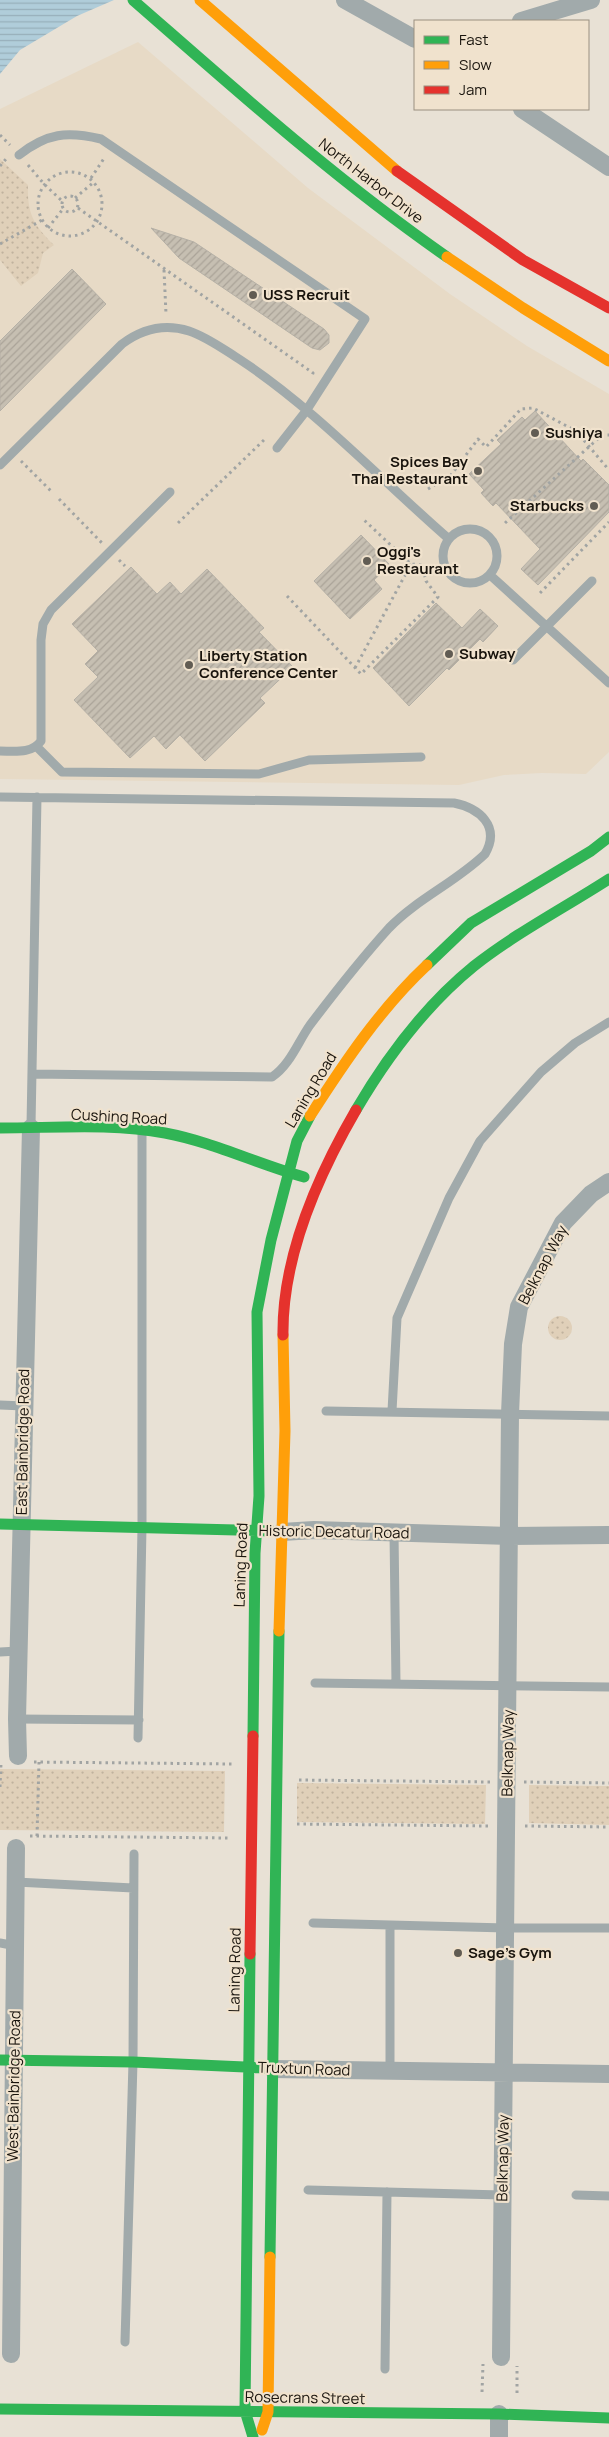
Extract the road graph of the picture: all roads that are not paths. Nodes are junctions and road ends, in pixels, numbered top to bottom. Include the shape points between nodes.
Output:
1 (133, 0) edge
2 (200, 0) edge
3 (345, 0) edge
4 (591, 0) edge
5 (525, 20) edge
6 (414, 38) edge
7 (524, 110) edge
8 (19, 155) road end
9 (609, 167) edge
10 (609, 308) edge
11 (609, 361) edge
12 (306, 411) junction
13 (277, 448) dead end
14 (0, 464) edge
15 (170, 492) dead end
16 (450, 539) junction
17 (490, 575) junction
18 (592, 581) dead end
19 (547, 626) junction
20 (513, 660) dead end
21 (609, 683) edge
22 (37, 747) junction
23 (0, 751) edge
24 (421, 757) dead end
25 (0, 797) edge
26 (37, 797) junction
27 (609, 837) edge
28 (609, 879) edge
29 (609, 1022) edge
30 (32, 1074) junction
31 (0, 1128) edge
32 (31, 1128) junction
33 (142, 1131) junction
34 (288, 1173) junction
35 (318, 1180) junction
36 (609, 1182) edge
37 (0, 1405) edge
38 (24, 1406) junction
39 (326, 1411) dead end
40 (392, 1411) junction
41 (510, 1414) junction
42 (609, 1416) edge
43 (0, 1524) edge
44 (22, 1524) junction
45 (142, 1527) junction
46 (257, 1531) junction
47 (282, 1532) junction
48 (394, 1533) junction
49 (609, 1535) edge
50 (510, 1536) junction
51 (18, 1651) junction
52 (0, 1652) edge
53 (314, 1682) dead end
54 (396, 1684) junction
55 (508, 1685) junction
56 (609, 1687) edge
57 (17, 1719) junction
58 (139, 1720) junction
59 (138, 1738) dead end
60 (19, 1760) road end
61 (22, 1842) road end
62 (134, 1854) dead end
63 (16, 1882) junction
64 (133, 1888) junction
65 (313, 1923) dead end
66 (390, 1925) junction
67 (506, 1928) junction
68 (609, 1928) edge
69 (8, 1944) edge
70 (7, 2060) edge
71 (133, 2062) junction
72 (249, 2067) junction
73 (273, 2069) junction
74 (390, 2071) junction
75 (504, 2074) junction
76 (609, 2074) edge
77 (308, 2190) dead end
78 (387, 2192) junction
79 (502, 2195) junction
80 (576, 2195) dead end
81 (609, 2196) edge
82 (125, 2342) dead end
83 (11, 2354) dead end
84 (501, 2357) dead end
85 (385, 2369) dead end
86 (0, 2409) edge
87 (245, 2411) junction
88 (268, 2412) junction
89 (499, 2414) junction
90 (609, 2418) edge
91 (253, 2437) edge
92 (260, 2437) edge
93 (499, 2437) edge

1 - 11 street, North Harbor Drive via 303,146 415,234 534,315
2 - 10 street, North Harbor Drive via 409,181 523,260
3 - 6 street
4 - 5 street
7 - 9 street
8 - 12 lane via 46,137 80,134 101,139 365,319
12 - 13 lane
12 - 14 lane via 256,371 206,338 167,327 148,329 122,344
12 - 16 lane
15 - 22 lane via 51,610 43,624 42,733
16 - 17 lane via 443,556 449,573 456,579 474,583
16 - 17 lane via 472,529 488,536 497,551 497,560
17 - 19 lane
18 - 19 lane
19 - 20 lane
19 - 21 lane
22 - 23 lane
22 - 24 lane via 62,772 259,774 309,760
25 - 26 lane
26 - 30 lane
26 - 30 lane via 454,803 480,814 491,838 489,847 478,860 412,907 386,932 310,1026 282,1069 272,1077
27 - 34 street, Laning Road via 471,923 404,986 364,1035 310,1117 297,1141
28 - 35 street via 498,948 456,982 422,1017 380,1072
29 - 40 lane via 575,1043 541,1072 480,1141 449,1198 397,1318
30 - 32 lane
31 - 32 street, Cushing Road
32 - 33 street, Cushing Road
32 - 38 street, East Bainbridge Road
33 - 34 street, Cushing Road via 196,1141
33 - 45 lane
34 - 35 street, Cushing Road
34 - 46 street, Laning Road via 257,1312
35 - 47 street via 298,1238 284,1309
36 - 41 street, Belknap Way via 591,1194 563,1223 519,1307 513,1344
37 - 38 lane
38 - 44 street, East Bainbridge Road
39 - 40 lane
40 - 41 lane
41 - 42 lane
41 - 50 street, Belknap Way
43 - 44 street, Historic Decatur Road
44 - 45 street, Historic Decatur Road
44 - 51 street, East Bainbridge Road
45 - 46 street, Historic Decatur Road
45 - 58 lane
46 - 47 street, Historic Decatur Road
46 - 72 street, Laning Road
47 - 48 street, Historic Decatur Road
47 - 73 street
48 - 50 street, Historic Decatur Road
48 - 54 lane
49 - 50 street, Historic Decatur Road
50 - 55 street, Belknap Way
51 - 52 lane
51 - 57 street, East Bainbridge Road
53 - 54 lane
54 - 55 lane
55 - 56 lane
55 - 67 street, Belknap Way
57 - 58 lane
57 - 60 street, East Bainbridge Road
58 - 59 lane
61 - 63 street, West Bainbridge Road
62 - 64 lane
63 - 64 lane
63 - 69 street, West Bainbridge Road
64 - 71 lane
65 - 66 lane
66 - 67 lane
66 - 74 lane
67 - 68 lane
67 - 75 street, Belknap Way
69 - 70 street, West Bainbridge Road
70 - 71 street, Truxtun Road
70 - 83 street, West Bainbridge Road
71 - 72 street, Truxtun Road
71 - 82 lane
72 - 73 street, Truxtun Road
72 - 87 street, Laning Road
73 - 74 street, Truxtun Road
73 - 88 street
74 - 75 street, Truxtun Road
75 - 76 street, Truxtun Road
75 - 79 street, Belknap Way
77 - 78 lane
78 - 79 lane
78 - 85 lane
79 - 84 street, Belknap Way
80 - 81 lane
86 - 87 street, Rosecrans Street
87 - 88 street, Rosecrans Street
87 - 91 street, Laning Road
88 - 89 street, Rosecrans Street
88 - 92 street
89 - 90 street, Rosecrans Street
89 - 93 street

